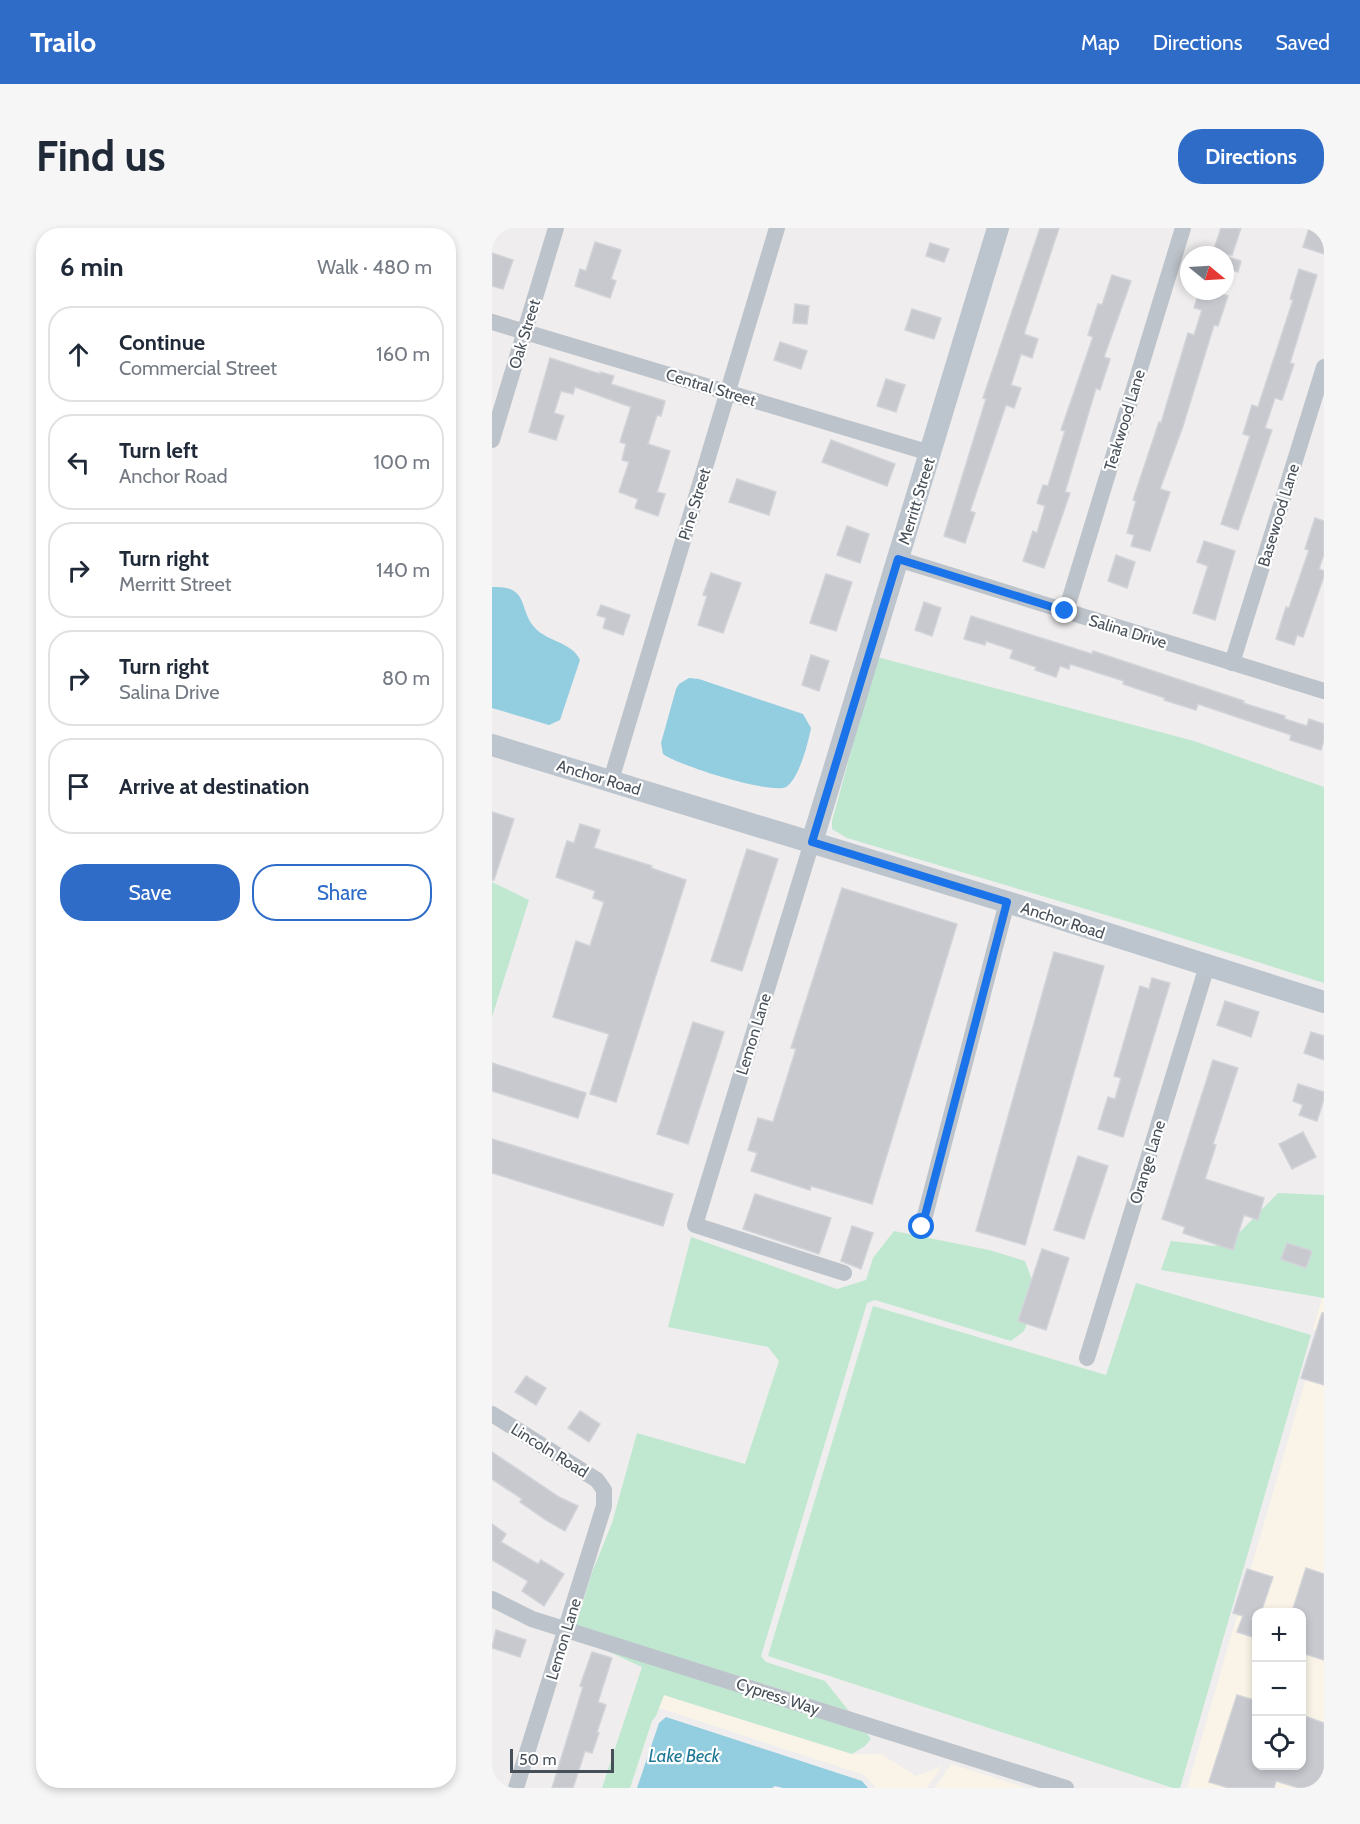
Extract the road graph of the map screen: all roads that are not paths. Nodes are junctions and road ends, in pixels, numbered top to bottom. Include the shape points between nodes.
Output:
1 (556, 228) edge
2 (777, 228) edge
3 (998, 228) edge
4 (1183, 228) edge
5 (492, 322) edge
6 (525, 332) junction
7 (1324, 367) edge
8 (728, 391) junction
9 (492, 440) edge
10 (930, 453) junction
11 (898, 559) junction
12 (1065, 611) junction
13 (1232, 663) junction
14 (1324, 691) edge
15 (492, 745) edge
16 (611, 780) junction
17 (812, 842) junction
18 (1007, 902) junction
19 (1207, 966) junction
20 (1324, 1002) edge
21 (922, 1227) dead end
22 (844, 1274) dead end
23 (1087, 1358) dead end
24 (492, 1414) edge
25 (604, 1490) joint
26 (492, 1599) edge
27 (566, 1629) junction
28 (516, 1788) edge
29 (1066, 1788) edge

1 - 6 street, Oak Street
2 - 8 street, Pine Street
3 - 10 street, Merritt Street
4 - 12 street, Teakwood Lane
5 - 6 street, Central Street
6 - 8 street, Central Street
6 - 9 street, Oak Street
7 - 13 street, Basewood Lane
8 - 10 street, Central Street
8 - 16 street, Pine Street
10 - 11 street, Merritt Street
11 - 12 street, Salina Drive
11 - 17 street, Merritt Street
12 - 13 street, Salina Drive
13 - 14 street, Salina Drive
15 - 16 street, Anchor Road
16 - 17 street, Anchor Road
17 - 18 street, Anchor Road
17 - 22 street, Lemon Lane via 695,1225
18 - 19 street, Anchor Road
18 - 21 street
19 - 20 street, Anchor Road
19 - 23 street, Orange Lane
24 - 25 street, Lincoln Road via 597,1480
25 - 27 street, Lemon Lane via 604,1506
26 - 27 street, Cypress Way via 532,1619
27 - 28 street, Lemon Lane
27 - 29 street, Cypress Way

